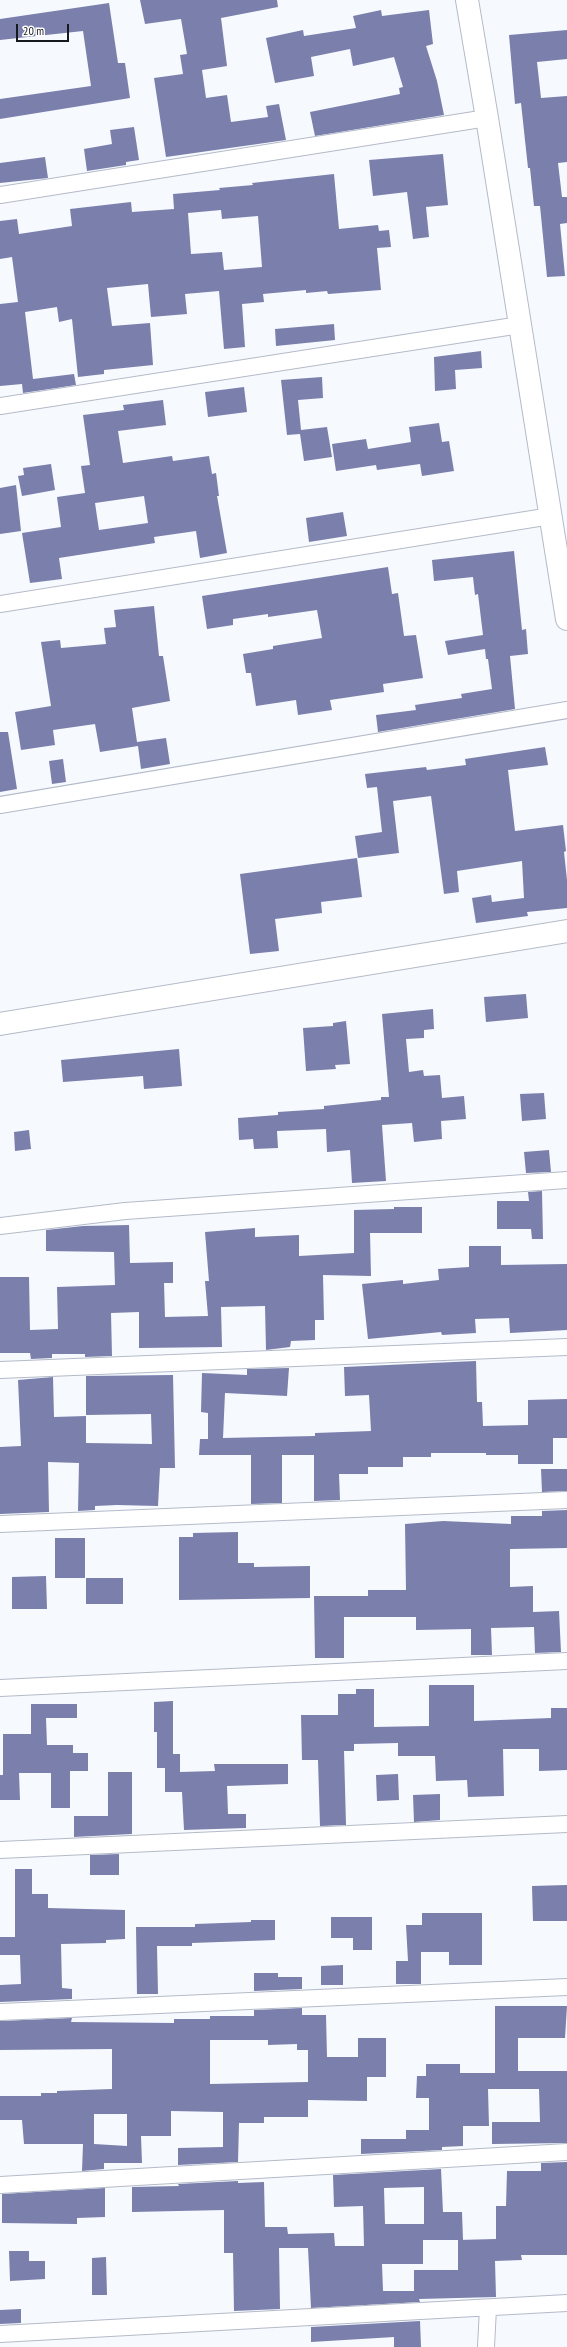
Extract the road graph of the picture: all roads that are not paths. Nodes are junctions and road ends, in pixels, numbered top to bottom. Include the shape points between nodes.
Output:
1 (466, 0) edge
2 (487, 118) junction
3 (0, 195) edge
4 (520, 325) junction
5 (0, 406) edge
6 (551, 516) junction
7 (0, 604) edge
8 (567, 619) edge
9 (567, 710) edge
10 (0, 805) edge
11 (567, 930) edge
12 (0, 1024) edge
13 (567, 1180) edge
14 (0, 1226) edge
15 (567, 1347) edge
16 (0, 1370) edge
17 (567, 1500) edge
18 (0, 1524) edge
19 (567, 1661) edge
20 (0, 1688) edge
21 (567, 1824) edge
22 (0, 1850) edge
23 (567, 1987) edge
24 (0, 2012) edge
25 (567, 2152) edge
26 (0, 2185) edge
27 (567, 2303) edge
28 (488, 2308) junction
29 (0, 2334) edge
30 (486, 2347) edge

1 - 2 street
2 - 3 street
2 - 4 street
4 - 5 street
4 - 6 street
6 - 7 street
6 - 8 street
9 - 10 street
11 - 12 street
13 - 14 street via 125,1211
15 - 16 street
17 - 18 street
19 - 20 street
21 - 22 street
23 - 24 street
25 - 26 street
27 - 28 street
28 - 29 street
28 - 30 street

